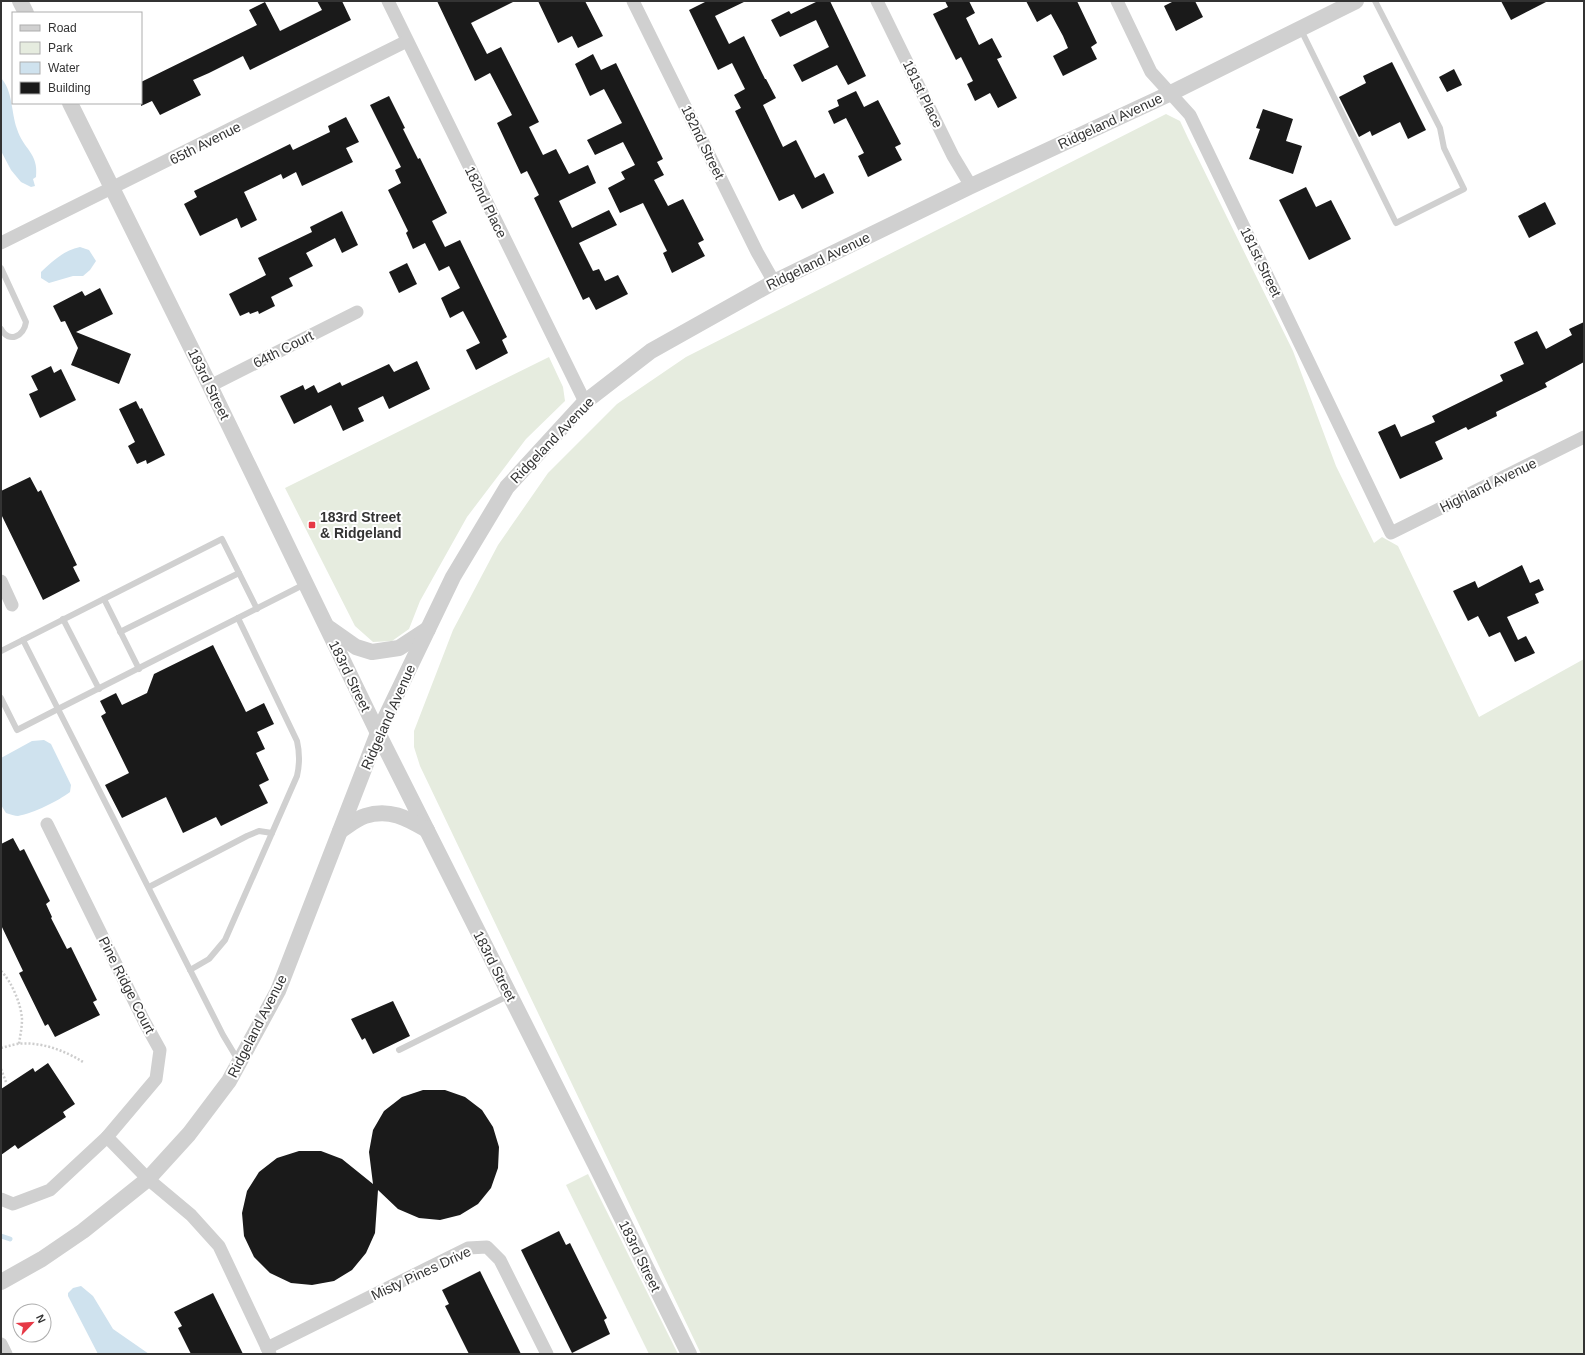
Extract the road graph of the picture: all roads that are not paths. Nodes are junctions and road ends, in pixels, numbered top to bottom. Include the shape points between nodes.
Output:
1 (20, 1) edge
2 (388, 1) edge
3 (633, 1) edge
4 (878, 1) edge
5 (1117, 1) edge
6 (1356, 1) edge
7 (1375, 1) edge
8 (26, 12) edge
9 (1300, 29) junction
10 (408, 41) junction
11 (1171, 93) junction
12 (70, 104) edge
13 (971, 186) junction
14 (112, 188) junction
15 (1, 243) edge
16 (1, 268) edge
17 (774, 282) junction
18 (357, 312) dead end
19 (1, 329) edge
20 (210, 386) junction
21 (585, 402) junction
22 (1584, 436) edge
23 (1391, 533) joint
24 (239, 573) junction
25 (1, 580) edge
26 (306, 584) junction
27 (104, 599) junction
28 (12, 605) dead end
29 (257, 609) junction
30 (238, 618) junction
31 (63, 619) junction
32 (326, 626) junction
33 (428, 629) junction
34 (120, 632) junction
35 (23, 640) junction
36 (1, 651) edge
37 (139, 669) junction
38 (99, 689) junction
39 (1, 698) edge
40 (58, 710) junction
41 (378, 733) junction
42 (46, 824) dead end
43 (427, 830) junction
44 (340, 831) junction
45 (272, 833) junction
46 (148, 887) junction
47 (190, 970) junction
48 (510, 995) junction
49 (399, 1050) dead end
50 (240, 1063) junction
51 (106, 1137) junction
52 (148, 1179) junction
53 (1, 1199) edge
54 (1, 1282) edge
55 (1, 1344) edge
56 (268, 1351) edge
57 (6, 1354) edge
58 (547, 1354) edge
59 (689, 1354) edge

1 - 8 street
2 - 10 street, 182nd Place
3 - 17 street, 182nd Street
4 - 13 street, 181st Place via 953,156
5 - 11 street, 181st Street via 1151,72
6 - 9 street, Ridgeland Avenue
7 - 9 lane via 1440,128 1444,148 1464,189 1396,223
9 - 11 street, Ridgeland Avenue
10 - 14 street, 65th Avenue
10 - 21 street, 182nd Place
11 - 13 street, Ridgeland Avenue
11 - 23 street, 181st Street via 1190,115
12 - 14 street, 183rd Street
13 - 17 street, Ridgeland Avenue
14 - 15 street, 65th Avenue
14 - 20 street, 183rd Street
16 - 19 lane via 26,322 25,329 16,337 9,336
17 - 21 street, Ridgeland Avenue via 651,351
18 - 20 street, 64th Court
20 - 26 street, 183rd Street
21 - 33 street, Ridgeland Avenue via 507,487 454,577
22 - 23 street, Highland Avenue
24 - 27 lane via 222,539
24 - 29 lane
24 - 34 lane
25 - 28 street
26 - 29 lane
26 - 32 street, 183rd Street
27 - 31 lane
27 - 34 lane
29 - 30 lane
30 - 37 lane
30 - 45 lane via 300,752 297,776
31 - 35 lane
31 - 38 lane
32 - 33 street via 356,647 372,652 399,648
32 - 41 street, 183rd Street
33 - 41 street, Ridgeland Avenue
34 - 37 lane
35 - 36 lane
35 - 40 lane
37 - 38 lane
38 - 40 lane
39 - 40 lane via 17,730
40 - 46 lane
41 - 43 street, 183rd Street
41 - 44 street, Ridgeland Avenue
42 - 51 street, Pine Ridge Court via 160,1050 156,1079
43 - 44 street via 406,818 381,812 364,817
43 - 48 street, 183rd Street
44 - 50 street, Ridgeland Avenue via 278,991
45 - 46 lane via 259,831 247,836
45 - 47 lane via 226,940 209,959
46 - 47 lane
47 - 50 lane
48 - 49 lane
48 - 59 street, 183rd Street
50 - 52 street, Ridgeland Avenue via 189,1134
51 - 52 street
51 - 53 street, Pine Ridge Court via 50,1190 13,1204
52 - 54 street, Ridgeland Avenue via 83,1231 42,1259
52 - 56 street via 191,1215 219,1246
55 - 57 street
56 - 58 street, Misty Pines Drive via 468,1248 487,1247 500,1260

